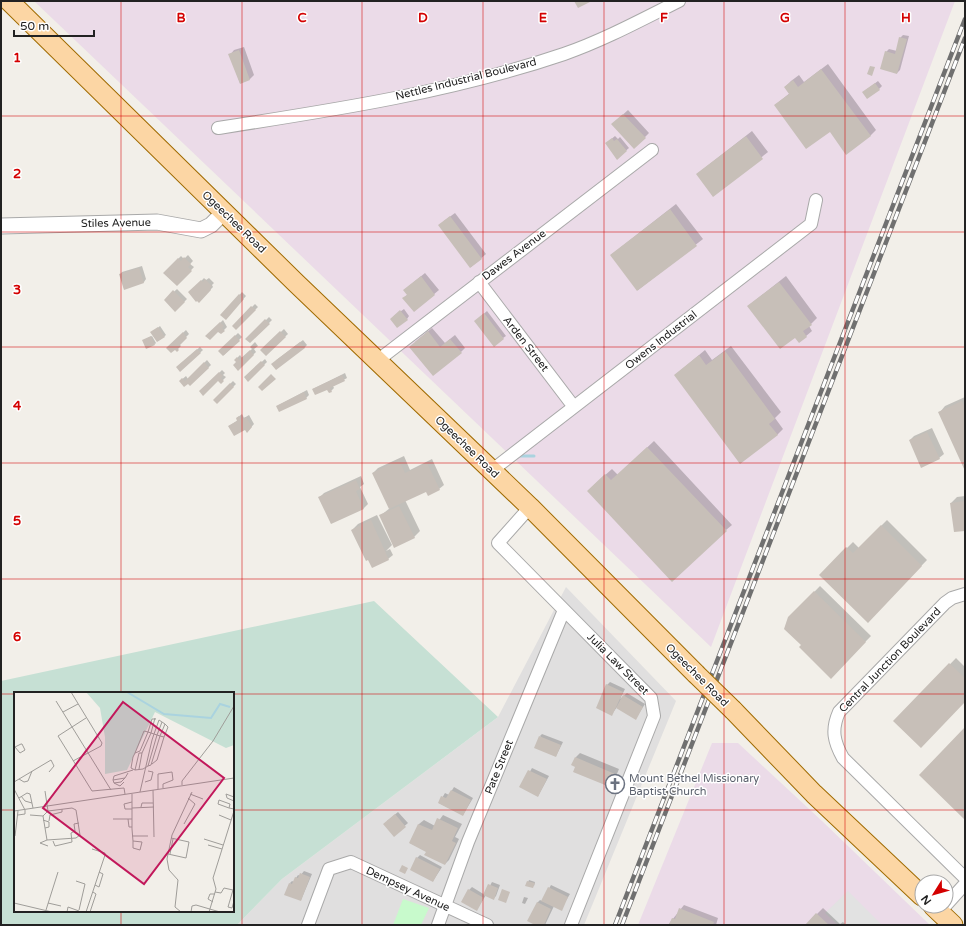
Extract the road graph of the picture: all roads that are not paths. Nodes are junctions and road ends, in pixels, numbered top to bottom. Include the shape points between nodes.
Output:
1 (9, 1) edge
2 (679, 1) edge
3 (218, 128) dead end
4 (652, 150) dead end
5 (816, 200) dead end
6 (224, 212) junction
7 (1, 226) edge
8 (478, 282) junction
9 (377, 361) junction
10 (574, 407) junction
11 (491, 471) junction
12 (530, 507) junction
13 (965, 594) edge
14 (564, 610) junction
15 (965, 878) edge
16 (965, 884) edge
17 (914, 888) edge
18 (954, 898) edge
19 (445, 907) junction
20 (308, 925) edge
21 (438, 925) edge
22 (487, 925) edge
23 (571, 925) edge

1 - 6 main road, Ogeechee Road
2 - 3 street, Nettles Industrial Boulevard via 564,54 470,81 399,97
4 - 8 street, Dawes Avenue
5 - 10 street, Owens Industrial via 811,224
6 - 7 street, Stiles Avenue via 211,225 201,230 157,222
6 - 9 main road, Ogeechee Road
8 - 9 street, Dawes Avenue
8 - 10 street, Arden Street
9 - 11 main road, Ogeechee Road
10 - 11 street, Owens Industrial
11 - 12 main road, Ogeechee Road
12 - 14 street, Julia Law Street via 498,543
12 - 17 main road, Ogeechee Road, bridge via 814,794
13 - 15 street, Central Junction Boulevard via 945,603 839,712 834,722 833,734 836,747 843,758
14 - 19 street, Pate Street via 468,842
14 - 23 street, Julia Law Street via 651,698 654,716
16 - 18 street
19 - 20 street, Dempsey Avenue via 351,862 328,869
19 - 21 street, Pate Street
19 - 22 street, Dempsey Avenue

